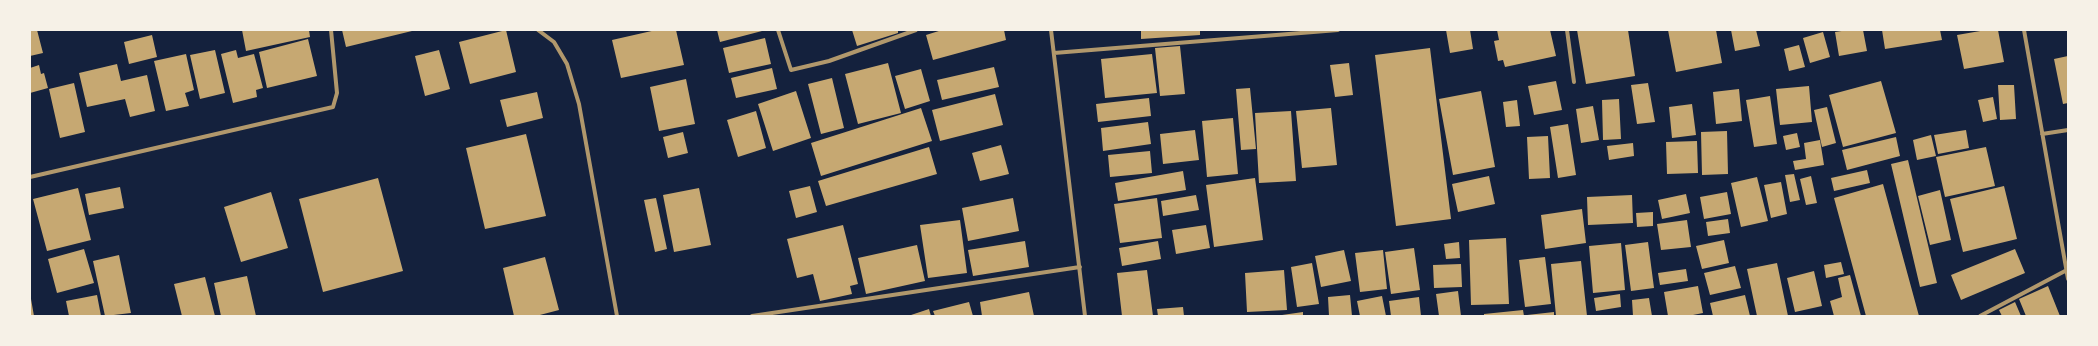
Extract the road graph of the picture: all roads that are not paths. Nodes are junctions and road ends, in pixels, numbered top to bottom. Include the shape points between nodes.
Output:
1 (331, 30) edge
2 (538, 30) edge
3 (778, 30) edge
4 (916, 30) edge
5 (1051, 30) edge
6 (1338, 30) edge
7 (1567, 30) edge
8 (2024, 30) edge
9 (1054, 53) junction
10 (1574, 82) dead end
11 (2068, 130) edge
12 (2042, 134) junction
13 (30, 177) edge
14 (1080, 267) junction
15 (2065, 270) junction
16 (2068, 279) edge
17 (617, 316) edge
18 (752, 316) edge
19 (1085, 316) edge
20 (1980, 316) edge

1 - 13 street via 337,93 333,107
2 - 17 street via 554,42 567,64 579,104
3 - 4 street via 791,70 829,61
5 - 9 street
6 - 9 street
7 - 10 street
8 - 12 street
9 - 14 street
11 - 12 street
12 - 15 street
14 - 18 street
14 - 19 street
15 - 16 street
15 - 20 street

